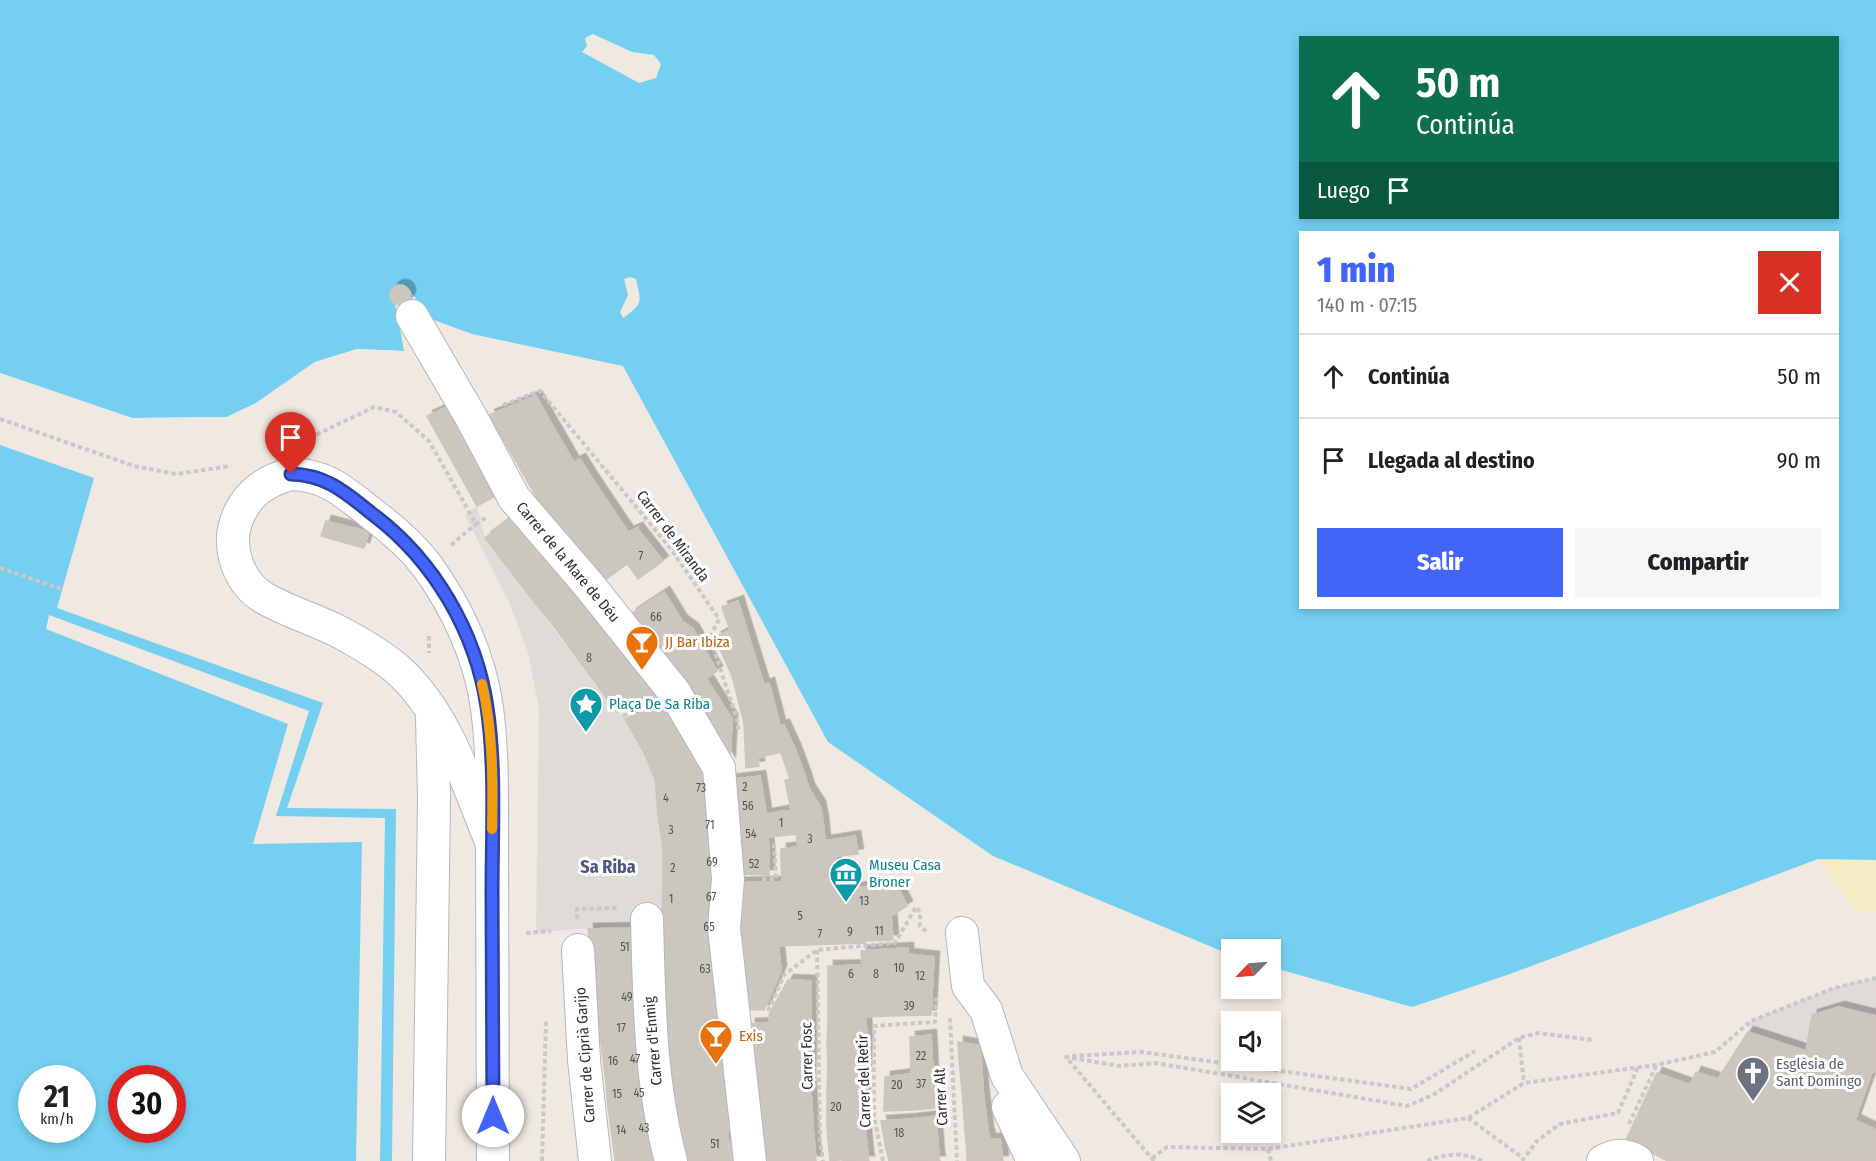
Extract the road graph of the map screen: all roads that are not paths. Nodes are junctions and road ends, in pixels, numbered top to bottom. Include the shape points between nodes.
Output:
1 (412, 316) dead end
2 (431, 708) junction
3 (492, 844) junction
4 (647, 919) road end
5 (962, 933) dead end
6 (570, 936) road end
7 (1007, 1076) junction
8 (429, 1161) edge
9 (493, 1161) edge
10 (594, 1161) edge
11 (671, 1161) edge
12 (750, 1161) edge
13 (1033, 1161) edge
14 (1064, 1161) edge
15 (1603, 1161) edge
16 (1636, 1161) edge

1 - 12 street, Carrer de la Mare de Déu via 514,498 675,693 719,768 728,879 724,928
2 - 3 street
2 - 3 street via 397,669 347,636 263,597 249,584 238,568 233,549 234,529 240,511 261,486 291,474 327,480 393,530 426,565 454,609 476,658 483,687 492,766
2 - 8 street via 434,798
3 - 9 street
4 - 11 street, Carrer d'Enmig via 655,1063 662,1126
5 - 7 street via 968,986 986,1010
6 - 10 street, Carrer de Ciprià Garijo
7 - 13 street via 1006,1102
7 - 14 street
15 - 16 street via 1616,1155

